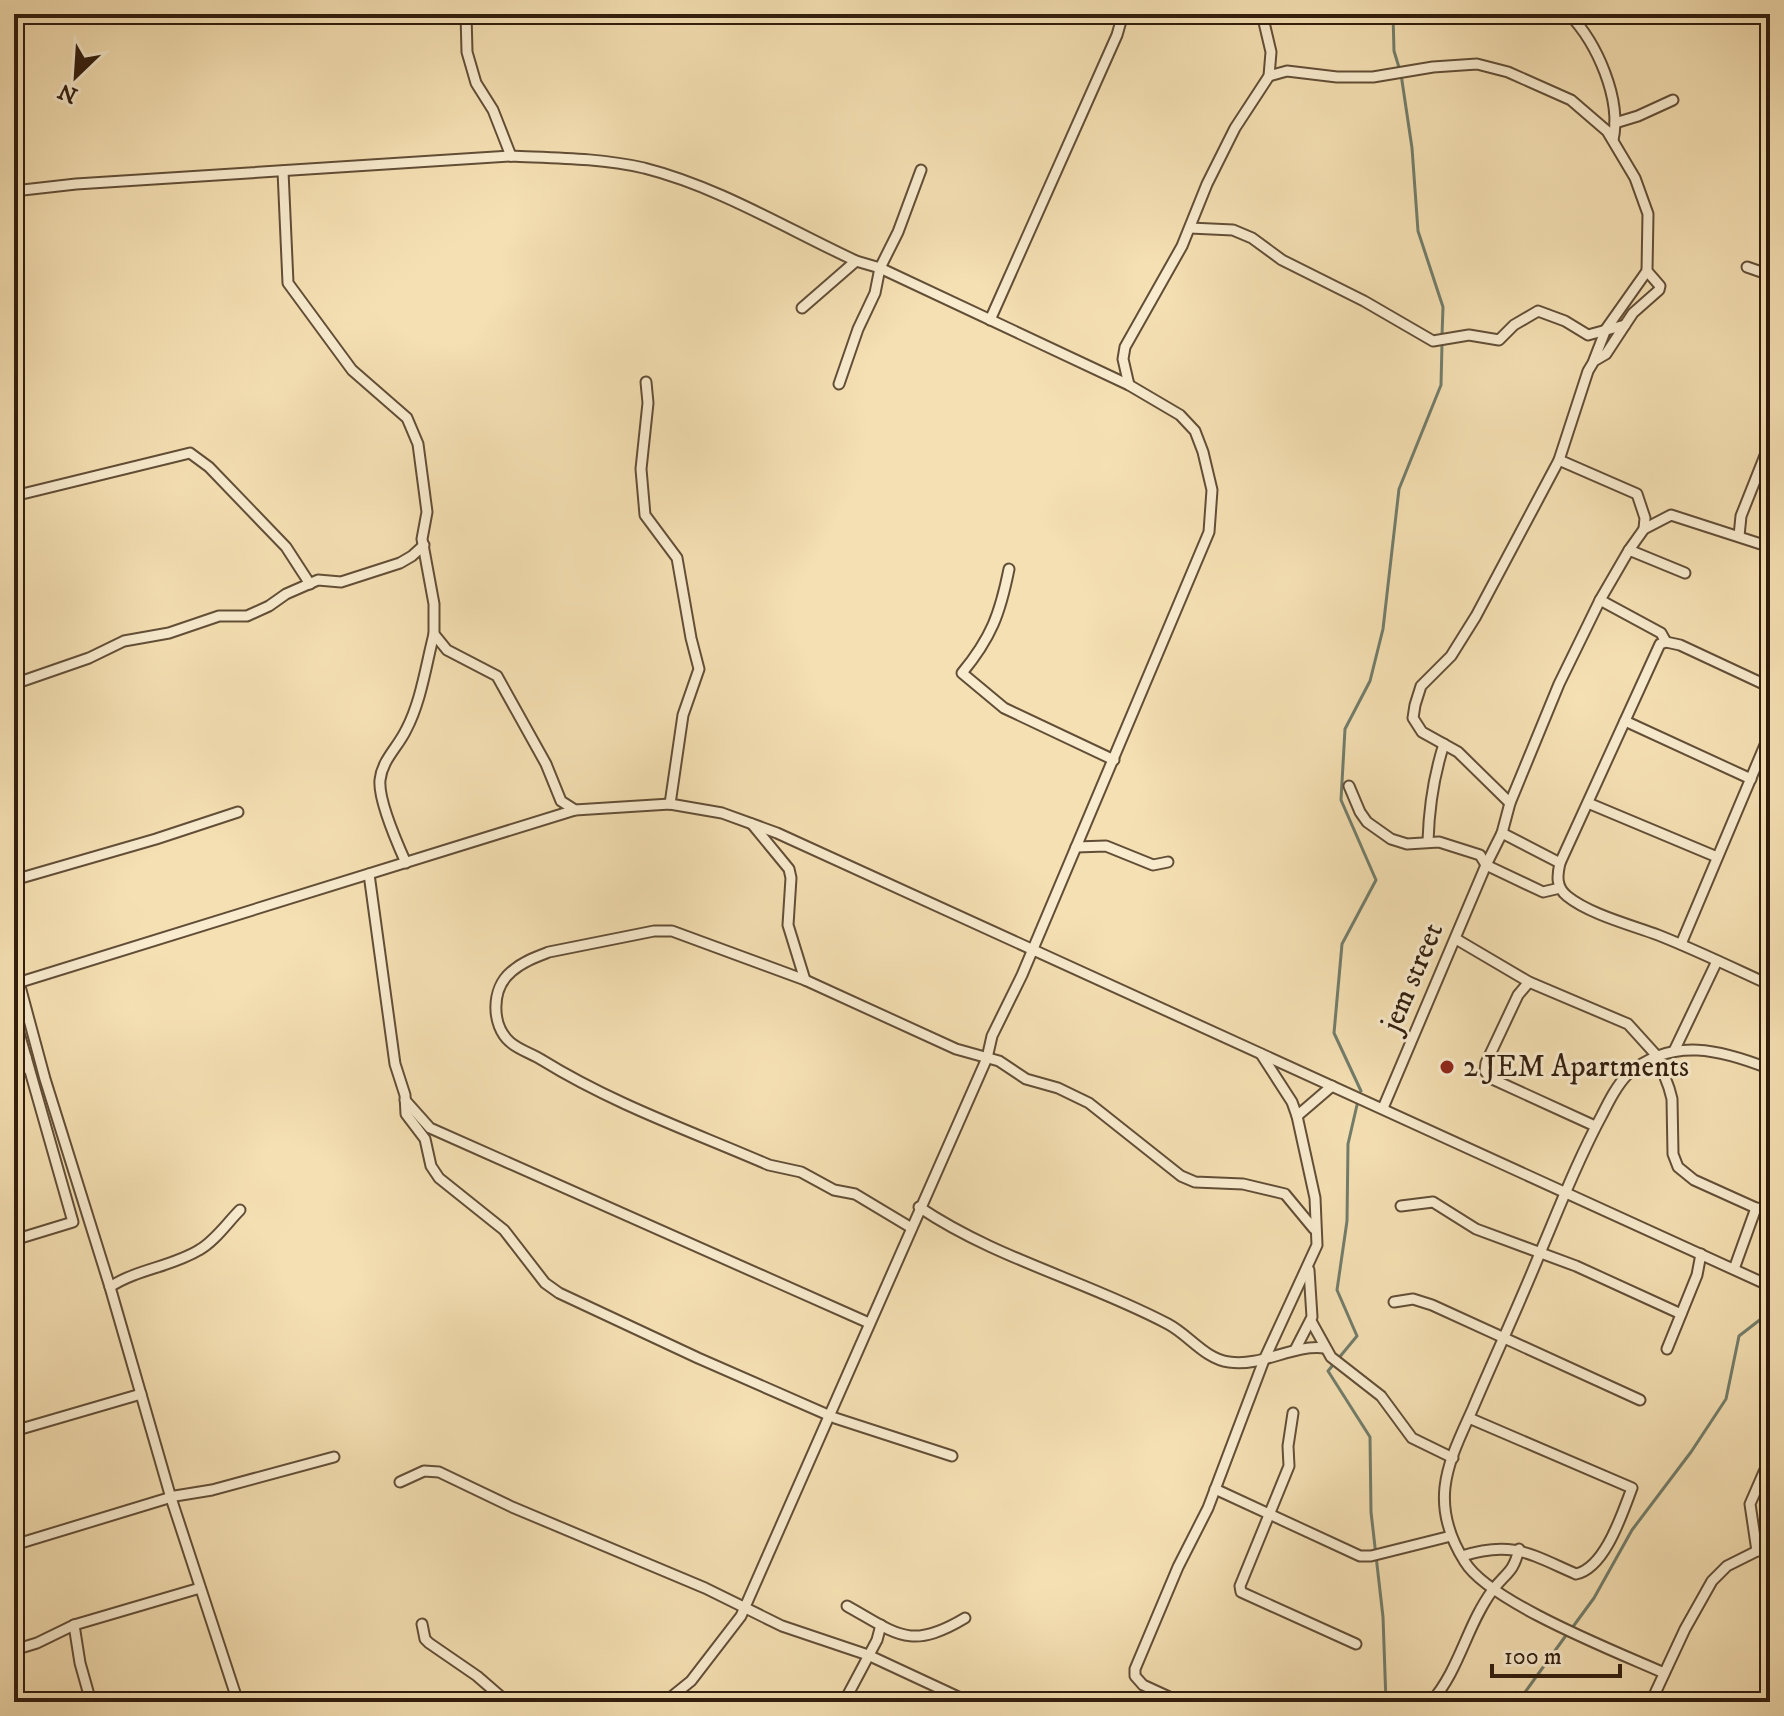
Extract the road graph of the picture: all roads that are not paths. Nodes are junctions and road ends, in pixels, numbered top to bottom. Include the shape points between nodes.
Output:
1 (466, 14) edge
2 (1123, 14) edge
3 (1262, 14) edge
4 (1569, 14) edge
5 (1269, 76) junction
6 (1673, 100) dead end
7 (1615, 123) junction
8 (1613, 140) junction
9 (511, 156) junction
10 (921, 170) dead end
11 (283, 171) junction
12 (14, 191) edge
13 (1190, 228) junction
14 (856, 261) junction
15 (1747, 267) dead end
16 (880, 268) junction
17 (1647, 271) junction
18 (1770, 275) edge
19 (802, 308) dead end
20 (990, 320) junction
21 (1625, 325) junction
22 (1606, 329) junction
23 (1594, 361) junction
24 (646, 382) dead end
25 (839, 384) dead end
26 (1129, 385) junction
27 (1770, 443) edge
28 (1559, 460) junction
29 (14, 496) edge
30 (1644, 529) junction
31 (1739, 536) junction
32 (424, 545) junction
33 (1770, 547) edge
34 (1629, 550) junction
35 (1009, 569) dead end
36 (1685, 573) dead end
37 (310, 584) junction
38 (1600, 600) junction
39 (434, 634) junction
40 (1666, 642) junction
41 (14, 684) edge
42 (1770, 687) edge
43 (1625, 721) junction
44 (1770, 733) edge
45 (1444, 744) junction
46 (1114, 760) junction
47 (1751, 779) junction
48 (1349, 786) dead end
49 (1510, 803) junction
50 (1588, 803) junction
51 (670, 804) junction
52 (575, 810) junction
53 (238, 812) dead end
54 (751, 823) junction
55 (1502, 833) junction
56 (1428, 841) junction
57 (1076, 847) junction
58 (1717, 857) junction
59 (1168, 862) dead end
60 (406, 863) junction
61 (1560, 863) junction
62 (1486, 865) junction
63 (369, 874) junction
64 (14, 880) edge
65 (1560, 888) junction
66 (1456, 939) junction
67 (1681, 944) junction
68 (1032, 949) junction
69 (1717, 961) junction
70 (14, 964) edge
71 (805, 980) junction
72 (1529, 982) junction
73 (17, 983) edge
74 (1770, 985) edge
75 (14, 1016) edge
76 (1674, 1051) junction
77 (1260, 1053) junction
78 (1657, 1056) junction
79 (26, 1057) junction
80 (987, 1058) junction
81 (1770, 1069) edge
82 (14, 1075) edge
83 (1332, 1086) junction
84 (405, 1100) junction
85 (1383, 1108) junction
86 (1297, 1116) junction
87 (1595, 1126) junction
88 (1564, 1192) junction
89 (1401, 1206) dead end
90 (919, 1207) junction
91 (1756, 1208) junction
92 (240, 1210) dead end
93 (1770, 1210) edge
94 (910, 1227) junction
95 (1314, 1229) junction
96 (14, 1240) edge
97 (1540, 1253) junction
98 (1701, 1254) junction
99 (1308, 1267) junction
100 (1734, 1269) junction
101 (1770, 1286) edge
102 (110, 1287) junction
103 (1394, 1302) dead end
104 (1681, 1314) junction
105 (1311, 1321) junction
106 (869, 1323) junction
107 (1502, 1338) junction
108 (1325, 1348) junction
109 (1667, 1349) dead end
110 (1295, 1350) junction
111 (1264, 1360) junction
112 (141, 1394) junction
113 (1640, 1400) dead end
114 (1293, 1413) dead end
115 (828, 1414) junction
116 (1469, 1418) junction
117 (14, 1431) edge
118 (952, 1456) dead end
119 (334, 1457) dead end
120 (1453, 1458) junction
121 (1770, 1458) edge
122 (400, 1482) dead end
123 (1215, 1489) junction
124 (171, 1498) junction
125 (1270, 1513) junction
126 (1451, 1536) junction
127 (14, 1545) edge
128 (1519, 1549) junction
129 (1770, 1549) edge
130 (1757, 1551) junction
131 (1462, 1556) junction
132 (200, 1588) junction
133 (1492, 1590) junction
134 (847, 1606) dead end
135 (745, 1608) junction
136 (965, 1618) dead end
137 (422, 1624) dead end
138 (74, 1625) junction
139 (881, 1625) junction
140 (1356, 1644) dead end
141 (14, 1650) edge
142 (868, 1655) junction
143 (1664, 1673) junction
144 (1770, 1694) edge
145 (676, 1698) edge
146 (91, 1702) edge
147 (238, 1702) edge
148 (507, 1702) edge
149 (665, 1702) edge
150 (844, 1702) edge
151 (969, 1702) edge
152 (1180, 1702) edge
153 (1431, 1702) edge
154 (1651, 1702) edge
155 (1766, 1702) edge

1 - 9 street via 473,74
2 - 20 street
3 - 5 street via 1271,52
4 - 7 street via 1595,48
5 - 8 street via 1287,71 1373,77 1477,64 1571,100
5 - 13 street via 1235,128
6 - 7 street
7 - 8 street
8 - 17 street via 1648,214
9 - 11 street
9 - 14 street via 574,158 644,169 722,196
10 - 16 street
11 - 12 street
11 - 32 street via 288,283 352,370 407,418 420,451 427,512
13 - 22 street via 1233,230 1252,238 1282,260 1433,341 1469,335 1499,340 1538,311 1588,335
13 - 26 street via 1125,347
14 - 16 street
14 - 19 street
15 - 18 street
16 - 20 street
16 - 25 street
17 - 21 street via 1659,290
17 - 22 street
20 - 26 street
21 - 22 street
21 - 23 street via 1606,354
22 - 23 street
23 - 28 street
24 - 51 street via 641,469 645,515 677,558 699,669 683,715
26 - 46 street via 1180,415 1195,431 1212,490 1209,532
27 - 31 street via 1741,516
28 - 30 street via 1637,494
28 - 45 street via 1476,616 1451,656 1418,693 1416,725
29 - 37 street via 190,453 286,547
30 - 31 street via 1671,515
30 - 34 street, jem street
31 - 33 street
32 - 37 street via 400,563 344,581
32 - 39 street
34 - 36 street
34 - 38 street, jem street
35 - 46 street via 984,647 962,673 1004,708
37 - 41 street via 247,616 219,616 124,641
38 - 40 street via 1661,633
38 - 49 street, jem street
39 - 52 street via 447,650 497,676 561,801
39 - 60 street via 414,713 380,781
40 - 42 street
40 - 43 street via 1660,644
43 - 47 street
43 - 50 street
44 - 47 street
45 - 49 street
45 - 56 street
46 - 57 street
47 - 58 street
48 - 56 street via 1367,822 1400,843
49 - 55 street, jem street
50 - 58 street
50 - 61 street
51 - 52 street
51 - 54 street
52 - 60 street
53 - 64 street
54 - 68 street
54 - 71 street via 789,869 788,925
55 - 61 street
55 - 62 street, jem street
56 - 62 street via 1474,852
57 - 59 street via 1106,846 1153,865
57 - 68 street
58 - 67 street
60 - 63 street
61 - 65 street
62 - 65 street via 1543,892
62 - 66 street, jem street
63 - 73 street
63 - 84 street via 395,1064
65 - 67 street via 1587,907
66 - 72 street
66 - 85 street, jem street
67 - 69 street
68 - 77 street
68 - 80 street
69 - 74 street
69 - 76 street
70 - 73 street
71 - 80 street
71 - 94 street via 672,931 654,931 533,958 509,973 500,988 497,1026 511,1043 587,1087 769,1165 855,1194
72 - 78 street via 1628,1024
72 - 87 street via 1518,995 1485,1071 1490,1078
73 - 102 street
75 - 79 street
76 - 78 street
76 - 81 street via 1710,1050
77 - 83 street
77 - 86 street
78 - 87 street via 1624,1079
78 - 91 street via 1672,1099 1678,1167 1694,1180
79 - 82 street via 23,1069
79 - 96 street via 73,1222
80 - 90 street
80 - 95 street via 1099,1108 1181,1176 1285,1194
83 - 85 street
83 - 86 street
84 - 106 street via 430,1128
84 - 115 street via 406,1114 425,1139 435,1174 504,1230 550,1288
85 - 88 street
86 - 95 street via 1315,1198
87 - 88 street
88 - 97 street
88 - 98 street
89 - 97 street via 1433,1202 1476,1229
90 - 94 street
90 - 111 street via 1045,1272 1167,1324 1218,1359
91 - 93 street
91 - 100 street
92 - 102 street via 198,1251
94 - 106 street
95 - 99 street via 1317,1245
97 - 104 street
97 - 107 street
98 - 100 street
98 - 104 street
99 - 105 street
99 - 111 street
100 - 101 street
102 - 112 street
103 - 107 street via 1413,1299
104 - 109 street
105 - 108 street
105 - 110 street
106 - 115 street
107 - 113 street
107 - 116 street
108 - 110 street
108 - 120 street via 1381,1396 1412,1438
110 - 111 street
111 - 123 street
112 - 117 street
112 - 124 street
114 - 125 street via 1289,1466
115 - 118 street
115 - 135 street
116 - 120 street
116 - 128 street via 1632,1488 1599,1561 1586,1572 1576,1574
119 - 124 street
120 - 126 street via 1444,1499
121 - 130 street via 1750,1504
122 - 135 street via 424,1471 439,1472
123 - 125 street
123 - 152 street via 1135,1669 1143,1685
124 - 127 street
124 - 132 street
125 - 126 street via 1360,1556
125 - 140 street via 1241,1592
126 - 131 street
128 - 131 street via 1484,1549
128 - 133 street via 1514,1567
129 - 130 street
130 - 143 street via 1727,1566 1712,1581
131 - 133 street
132 - 138 street
132 - 147 street
133 - 143 street
133 - 153 street
134 - 139 street
135 - 142 street
135 - 145 street
136 - 139 street via 944,1631 916,1638
137 - 148 street via 429,1643
138 - 141 street
138 - 146 street
139 - 142 street
142 - 150 street
142 - 151 street
143 - 154 street
144 - 155 street
145 - 149 street

